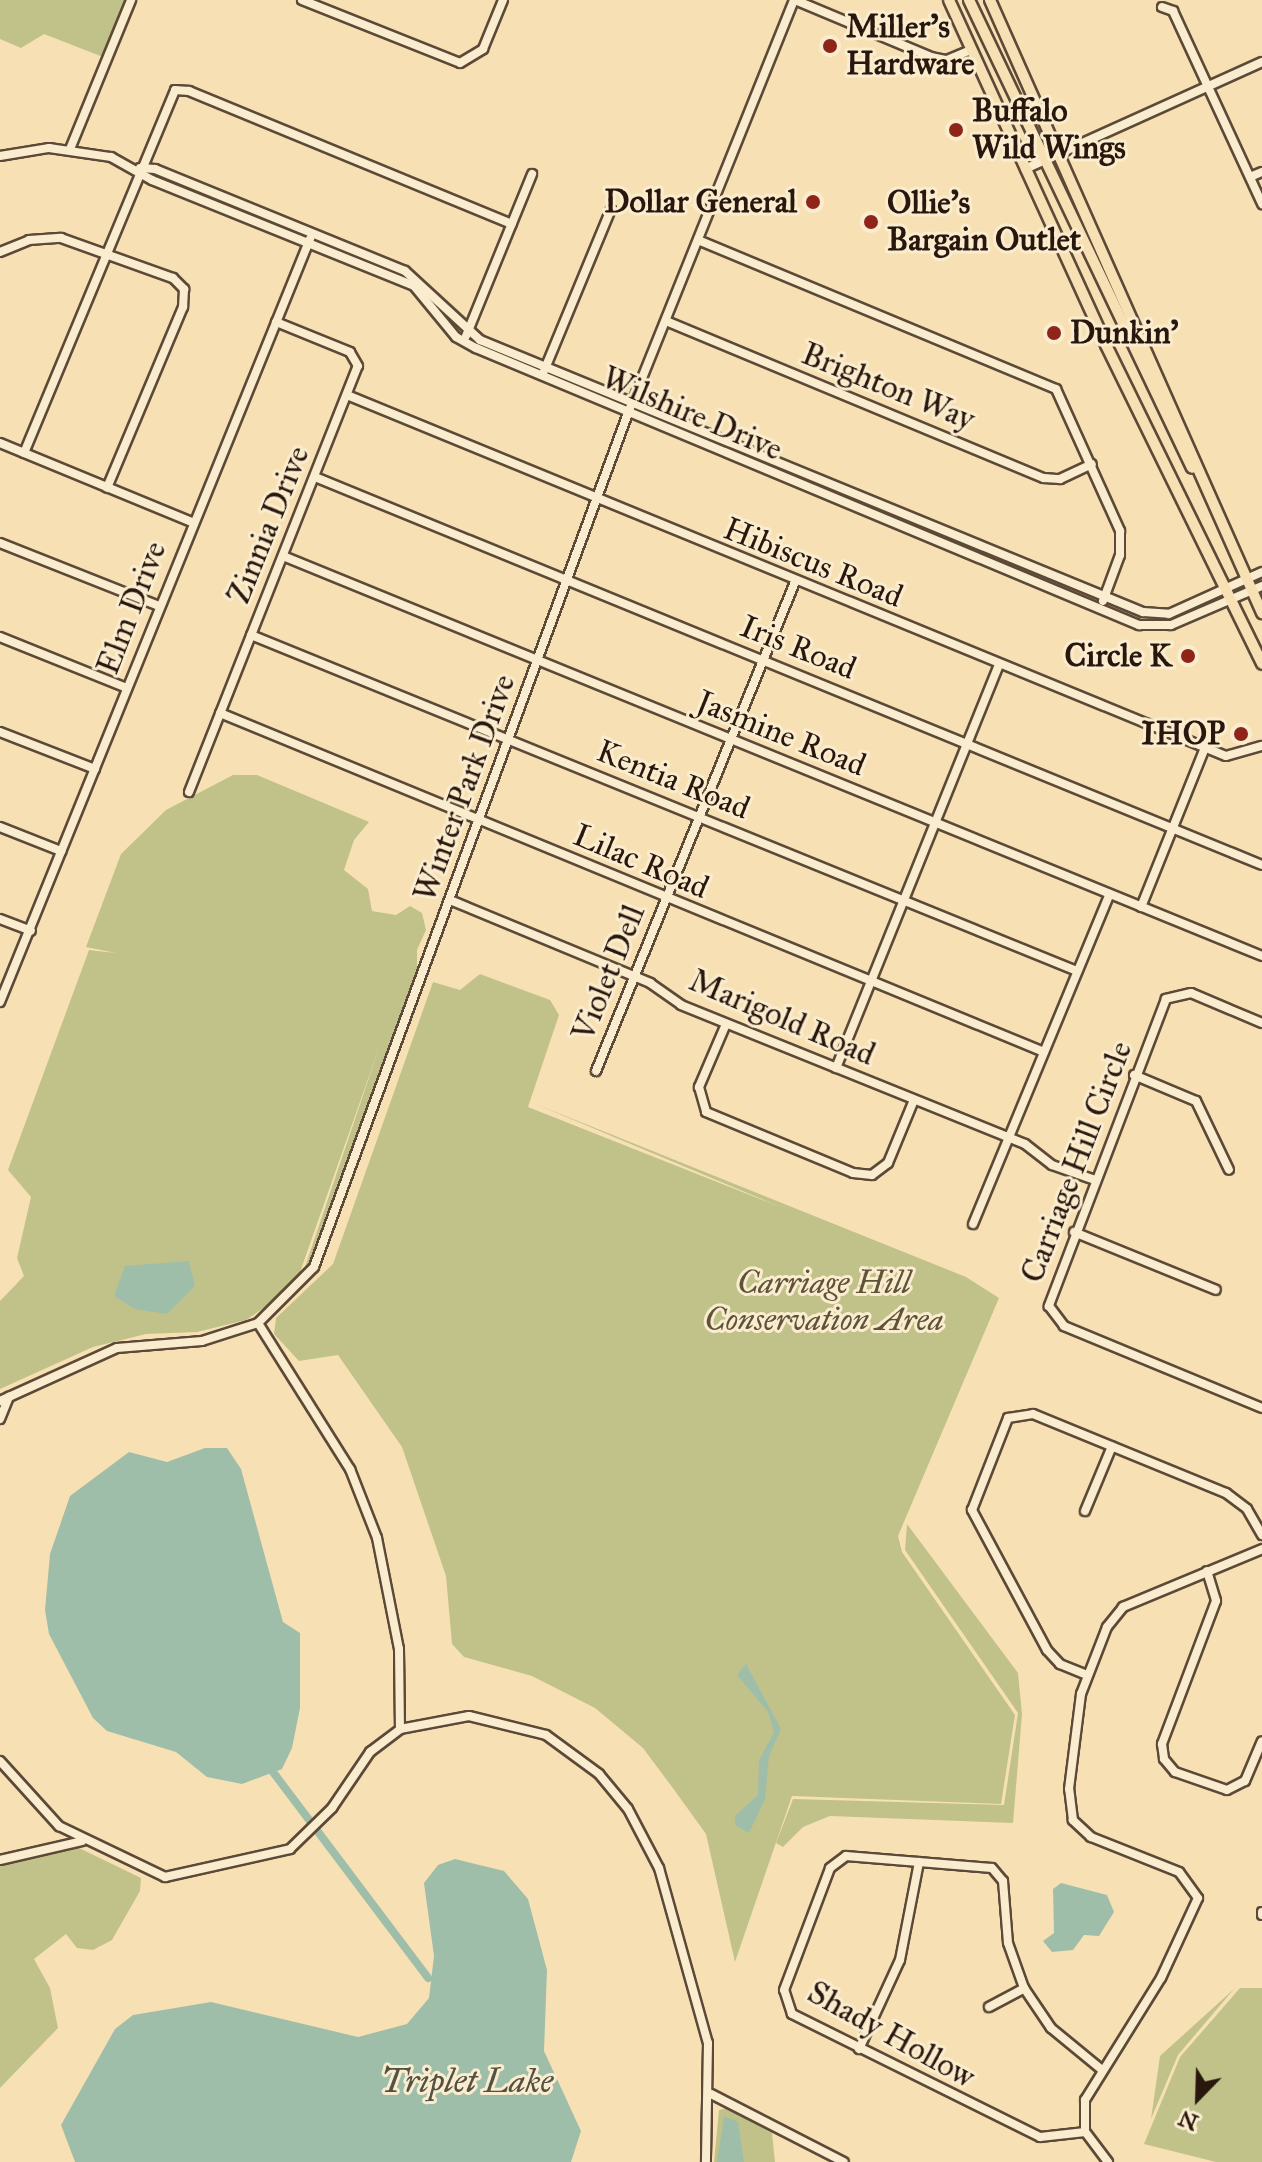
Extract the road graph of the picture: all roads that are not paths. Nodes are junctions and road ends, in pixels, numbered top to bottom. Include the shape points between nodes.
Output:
1 (131, 0) edge
2 (302, 0) edge
3 (503, 0) edge
4 (794, 0) edge
5 (949, 0) edge
6 (969, 0) edge
7 (990, 0) edge
8 (1162, 7) dead end
9 (971, 50) junction
10 (1262, 62) edge
11 (1208, 87) junction
12 (70, 149) junction
13 (1058, 154) junction
14 (0, 156) edge
15 (1043, 161) junction
16 (139, 168) junction
17 (1025, 169) junction
18 (1262, 172) edge
19 (532, 174) dead end
20 (1250, 177) junction
21 (1262, 204) edge
22 (611, 209) dead end
23 (512, 224) junction
24 (312, 234) junction
25 (698, 240) junction
26 (308, 243) junction
27 (104, 251) junction
28 (0, 252) edge
29 (666, 321) junction
30 (276, 322) junction
31 (466, 336) junction
32 (544, 371) junction
33 (347, 395) junction
34 (632, 403) junction
35 (628, 413) junction
36 (0, 443) edge
37 (729, 443) junction
38 (24, 453) junction
39 (725, 455) junction
40 (1092, 464) junction
41 (315, 477) junction
42 (1204, 487) junction
43 (107, 488) junction
44 (596, 500) junction
45 (878, 504) junction
46 (874, 516) junction
47 (192, 522) junction
48 (0, 543) edge
49 (283, 556) junction
50 (1262, 572) edge
51 (566, 580) junction
52 (1246, 580) junction
53 (795, 582) junction
54 (1257, 588) edge
55 (1226, 589) junction
56 (1105, 597) junction
57 (1232, 600) junction
58 (159, 606) junction
59 (1100, 609) junction
60 (1262, 613) edge
61 (1169, 614) junction
62 (1171, 625) junction
63 (251, 635) junction
64 (0, 637) edge
65 (537, 660) junction
66 (763, 660) junction
67 (1262, 664) edge
68 (999, 665) junction
69 (127, 688) junction
70 (220, 713) junction
71 (0, 732) edge
72 (731, 739) junction
73 (508, 740) junction
74 (967, 744) junction
75 (1262, 746) edge
76 (1205, 748) junction
77 (95, 769) junction
78 (189, 792) dead end
79 (699, 816) junction
80 (479, 820) junction
81 (936, 822) junction
82 (0, 827) edge
83 (1172, 827) junction
84 (61, 851) junction
85 (1262, 865) edge
86 (1110, 894) junction
87 (667, 895) junction
88 (450, 900) junction
89 (904, 901) junction
90 (1141, 907) junction
91 (0, 919) edge
92 (31, 931) junction
93 (1262, 956) edge
94 (1077, 971) junction
95 (634, 976) junction
96 (870, 982) junction
97 (0, 1002) edge
98 (1262, 1023) edge
99 (726, 1024) junction
100 (1044, 1052) junction
101 (836, 1068) junction
102 (596, 1071) dead end
103 (1134, 1075) junction
104 (914, 1100) junction
105 (1009, 1137) junction
106 (1229, 1170) dead end
107 (1095, 1180) junction
108 (973, 1224) dead end
109 (1074, 1232) junction
110 (1216, 1290) dead end
111 (258, 1323) junction
112 (10, 1396) junction
113 (0, 1401) edge
114 (1262, 1408) edge
115 (0, 1419) edge
116 (1112, 1446) junction
117 (1085, 1511) dead end
118 (1262, 1535) edge
119 (1262, 1549) edge
120 (1207, 1571) junction
121 (1087, 1675) junction
122 (400, 1729) junction
123 (1262, 1741) edge
124 (0, 1761) edge
125 (82, 1841) junction
126 (0, 1860) edge
127 (919, 1862) junction
128 (1024, 1988) junction
129 (989, 2007) dead end
130 (859, 2049) junction
131 (1101, 2069) junction
132 (711, 2094) junction
133 (1085, 2132) junction
134 (706, 2162) edge
135 (844, 2162) edge
136 (1108, 2162) edge

1 - 12 street
2 - 3 street via 460,63 483,49
4 - 9 street via 931,57 947,60
4 - 25 street, Winter Park Drive
5 - 9 main road
6 - 15 main road
7 - 13 main road
8 - 11 street via 1173,11
9 - 17 main road
10 - 11 street
11 - 13 street
11 - 20 street
12 - 14 street, Wilshire Drive
12 - 16 street, Wilshire Drive
13 - 15 street
13 - 42 main road via 1143,334
15 - 17 street
15 - 42 main road via 1166,425
16 - 23 street via 175,90 189,91
16 - 24 street, Wilshire Drive via 155,169
16 - 26 street, Wilshire Drive via 152,180
16 - 27 street
17 - 55 main road
18 - 20 street
19 - 23 street
20 - 21 street
22 - 32 street
23 - 31 street
24 - 26 street, Elm Drive
24 - 31 street, Wilshire Drive via 419,279
25 - 29 street, Winter Park Drive
25 - 40 street via 1056,389
26 - 30 street, Elm Drive
26 - 31 street, Wilshire Drive via 414,286
27 - 28 street via 45,237
27 - 38 street
27 - 43 street via 173,278 185,298
29 - 34 street, Winter Park Drive
29 - 40 street, Brighton Way via 1044,478 1060,479
30 - 33 street, Zinnia Drive via 350,352 358,366
30 - 47 street, Elm Drive
31 - 32 street, Wilshire Drive
32 - 34 street, Wilshire Drive
32 - 35 street, Wilshire Drive
33 - 41 street, Zinnia Drive
33 - 44 street, Hibiscus Road
34 - 35 street, Winter Park Drive
34 - 37 street, Wilshire Drive
35 - 39 street, Wilshire Drive
35 - 44 street, Winter Park Drive
36 - 38 street
37 - 39 street
37 - 45 street, Wilshire Drive
38 - 43 street
39 - 46 street, Wilshire Drive
40 - 56 street via 1120,531 1120,555
41 - 49 street, Zinnia Drive
41 - 51 street, Iris Road
42 - 52 main road
43 - 47 street
44 - 51 street, Winter Park Drive
44 - 53 street, Hibiscus Road
45 - 46 street
45 - 56 street, Wilshire Drive
46 - 59 street, Wilshire Drive
47 - 58 street, Elm Drive
48 - 58 street
49 - 63 street, Zinnia Drive
49 - 65 street, Jasmine Road
50 - 52 street
51 - 65 street, Winter Park Drive
51 - 66 street, Iris Road
52 - 54 main road
52 - 55 street
53 - 66 street, Violet Dell
53 - 68 street, Hibiscus Road
54 - 57 street, Wilshire Drive
54 - 60 main road
55 - 57 main road
55 - 61 street
56 - 59 street
56 - 61 street, Wilshire Drive via 1143,612
57 - 62 street, Wilshire Drive
57 - 67 main road
58 - 69 street, Elm Drive
59 - 62 street, Wilshire Drive via 1152,628
61 - 62 street
63 - 70 street, Zinnia Drive
63 - 73 street, Kentia Road
64 - 69 street
65 - 72 street, Jasmine Road
65 - 73 street, Winter Park Drive
66 - 72 street, Violet Dell
66 - 74 street, Iris Road
68 - 74 street
68 - 76 street, Hibiscus Road
69 - 77 street, Elm Drive
70 - 78 street, Zinnia Drive
70 - 80 street, Lilac Road
71 - 77 street
72 - 79 street, Violet Dell
72 - 81 street, Jasmine Road
73 - 79 street, Kentia Road
73 - 80 street, Winter Park Drive
74 - 81 street
74 - 83 street, Iris Road
75 - 76 street, Hibiscus Road via 1236,757
76 - 83 street
77 - 84 street, Elm Drive
79 - 87 street, Violet Dell
79 - 89 street, Kentia Road
80 - 87 street, Lilac Road
80 - 88 street, Winter Park Drive
81 - 86 street, Jasmine Road
81 - 89 street
82 - 84 street
83 - 85 street, Iris Road
83 - 90 street
84 - 92 street, Elm Drive
86 - 90 street, Jasmine Road
86 - 94 street
87 - 95 street, Violet Dell
87 - 96 street, Lilac Road
88 - 95 street, Marigold Road
88 - 111 street, Winter Park Drive via 322,1250 303,1282
89 - 94 street, Kentia Road
89 - 96 street
90 - 93 street, Jasmine Road
91 - 92 street
92 - 97 street, Elm Drive
94 - 100 street
95 - 99 street, Marigold Road
95 - 102 street, Violet Dell
96 - 100 street, Lilac Road
96 - 101 street
98 - 103 street, Carriage Hill Circle via 1191,993 1173,994 1162,1005
99 - 101 street, Marigold Road
99 - 104 street via 699,1087 701,1106 825,1162 863,1176 880,1171
100 - 105 street
101 - 104 street, Marigold Road
103 - 106 street via 1196,1101
103 - 107 street, Carriage Hill Circle
104 - 105 street, Marigold Road
105 - 107 street, Marigold Road via 1052,1165
105 - 108 street
107 - 109 street, Carriage Hill Circle
109 - 110 street
109 - 114 street, Carriage Hill Circle via 1049,1297 1056,1321
111 - 112 street, Winter Park Drive via 202,1341 117,1348
111 - 122 street via 350,1469 377,1538 399,1649
112 - 113 street, Winter Park Drive
112 - 115 street
116 - 117 street
116 - 118 street via 1226,1493 1247,1509
116 - 121 street via 1033,1414 1016,1414 1002,1426 973,1499 976,1520 1047,1650 1060,1664
119 - 120 street
120 - 121 street via 1123,1607 1107,1627
120 - 123 street via 1216,1601 1162,1744 1164,1759 1175,1772 1227,1790 1245,1781
121 - 131 street via 1069,1789 1073,1820 1100,1842 1179,1872 1198,1898 1161,1978
122 - 125 street via 370,1752 312,1831 276,1854 165,1877
122 - 132 street via 469,1716 521,1725 563,1745 599,1774 628,1809 659,1868 701,2010
124 - 125 street via 38,1809
125 - 126 street
127 - 128 street, Shady Hollow via 985,1866 999,1875 1008,1943
127 - 130 street via 900,1960
127 - 130 street, Shady Hollow via 838,1859 784,1990 792,2014
128 - 129 street
128 - 131 street, Shady Hollow via 1051,2028
130 - 133 street, Shady Hollow via 1040,2137
131 - 133 street via 1085,2100
132 - 134 street
132 - 135 street
133 - 136 street

